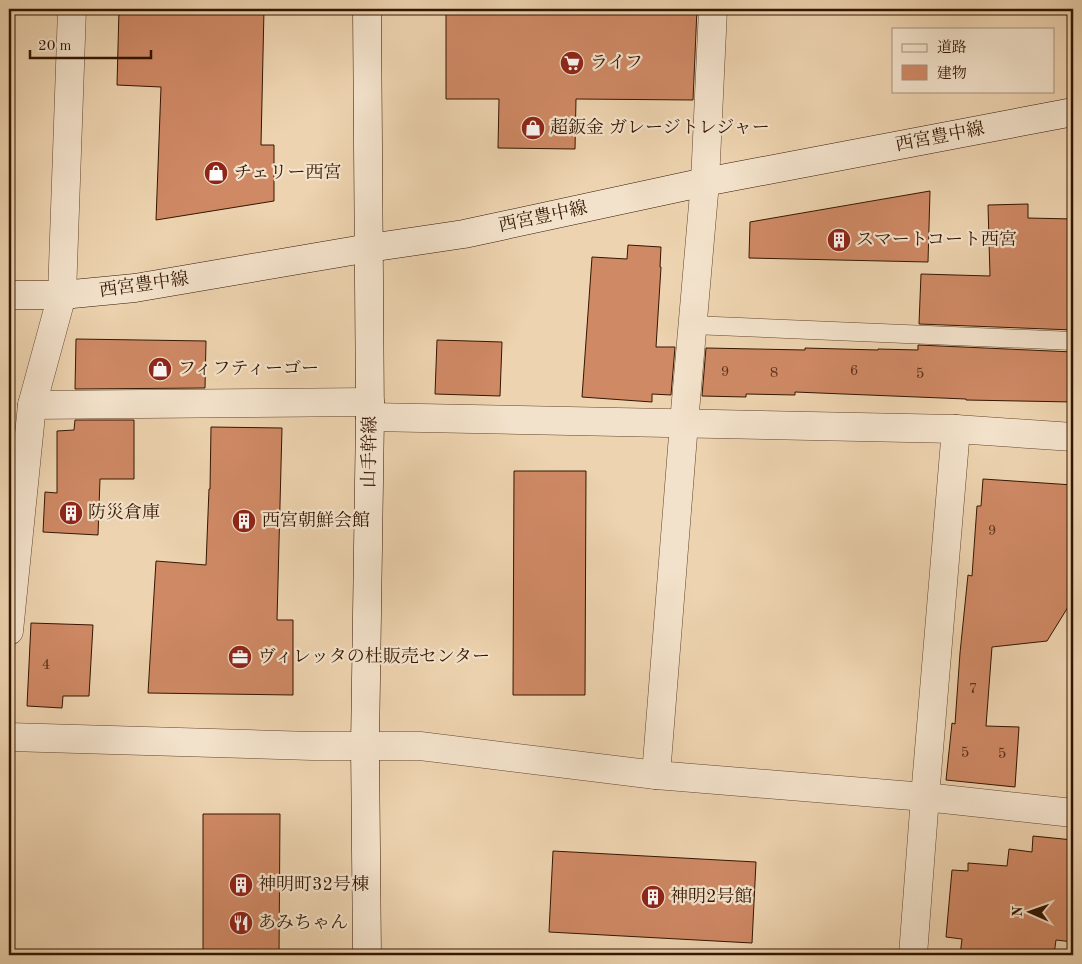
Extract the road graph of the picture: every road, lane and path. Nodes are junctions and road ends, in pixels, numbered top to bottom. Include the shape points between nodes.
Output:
1 (72, 9) edge
2 (367, 9) edge
3 (713, 9) edge
4 (1073, 112) edge
5 (705, 182) junction
6 (369, 248) junction
7 (9, 295) edge
8 (62, 295) junction
9 (692, 325) junction
10 (1073, 341) edge
11 (32, 405) junction
12 (370, 409) junction
13 (684, 423) junction
14 (956, 429) junction
15 (1073, 437) edge
16 (9, 631) edge
17 (9, 737) edge
18 (365, 745) junction
19 (656, 775) junction
20 (925, 797) junction
21 (1073, 813) edge
22 (368, 955) edge
23 (913, 955) edge

1 - 8 street
2 - 6 street, 山手幹線
3 - 5 street
4 - 5 street, 西宮豊中線
5 - 6 street, 西宮豊中線 via 464,234
5 - 9 street
6 - 8 street, 西宮豊中線 via 135,288
6 - 12 street, 山手幹線
7 - 8 street, 西宮豊中線
8 - 11 street
9 - 10 lane
9 - 13 street
11 - 12 street
11 - 16 street
12 - 13 street
12 - 18 street, 山手幹線
13 - 14 street
13 - 19 street
14 - 15 street
14 - 20 street
17 - 18 street
18 - 19 street via 420,746
18 - 22 street, 山手幹線
19 - 20 street
20 - 21 street
20 - 23 street

